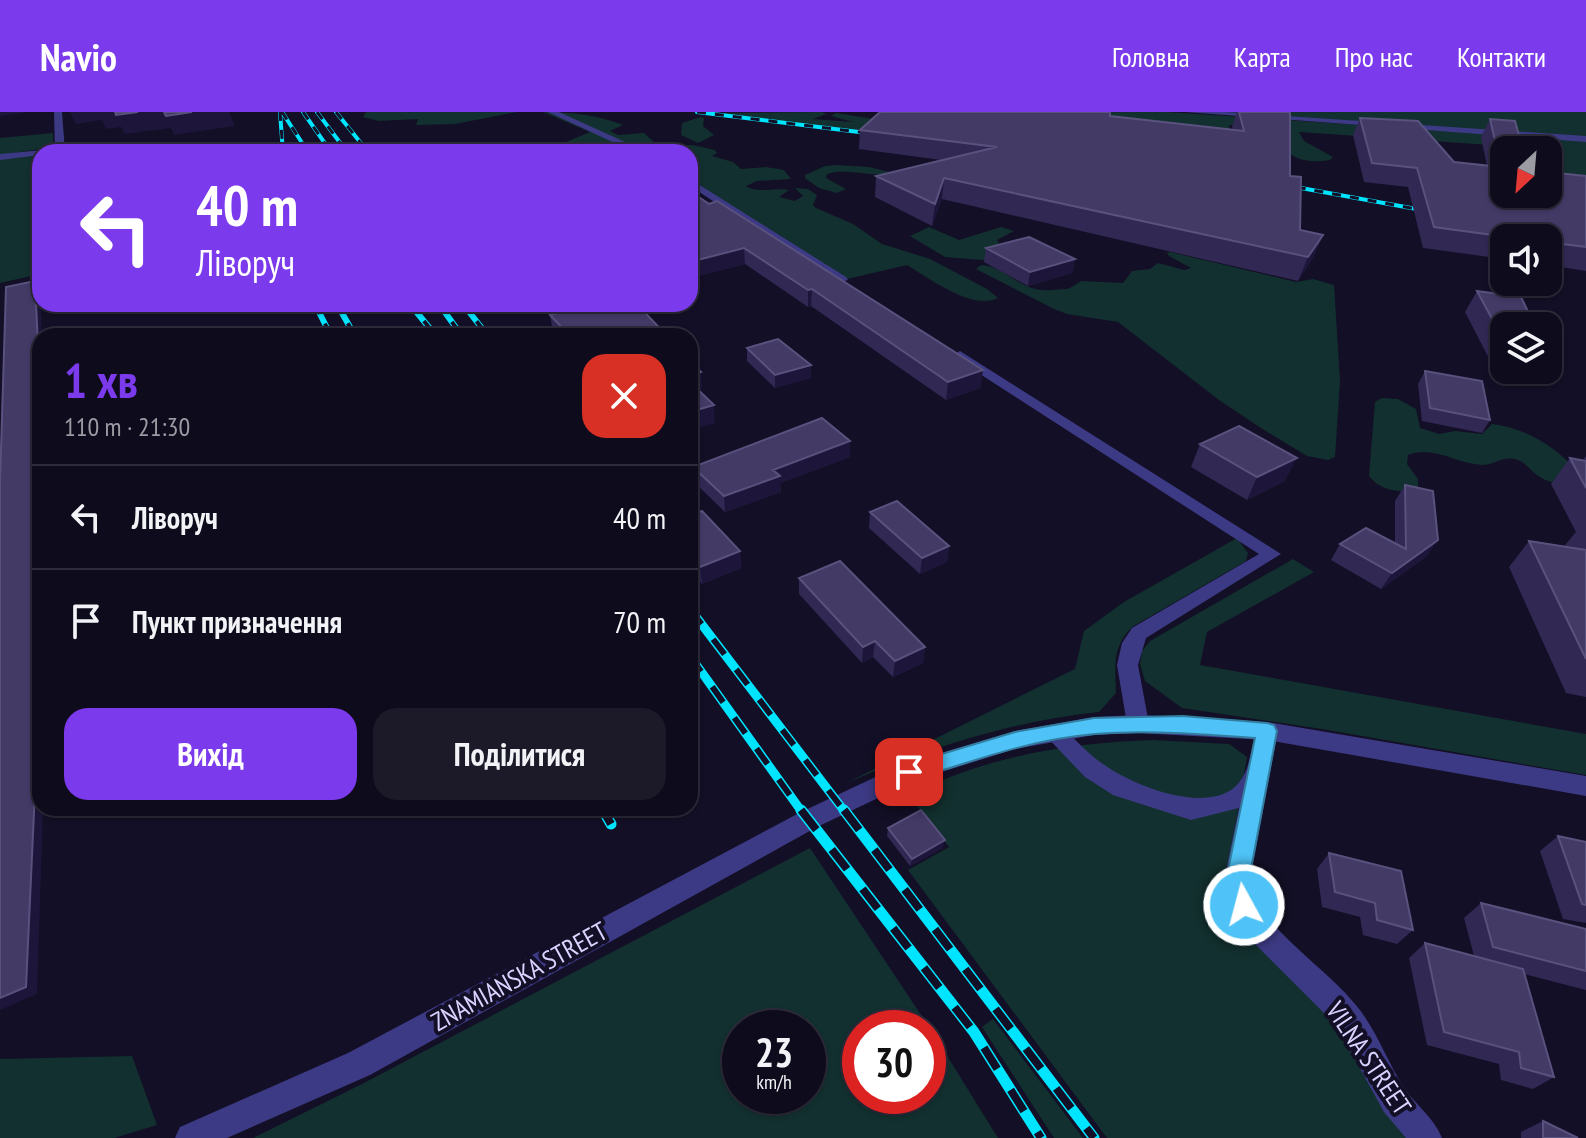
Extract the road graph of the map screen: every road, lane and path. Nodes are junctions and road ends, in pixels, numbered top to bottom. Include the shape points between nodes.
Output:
1 (58, 112) edge
2 (552, 112) edge
3 (1189, 112) edge
4 (1586, 139) edge
5 (4, 143) dead end
6 (59, 144) edge
7 (624, 144) edge
8 (32, 151) edge
9 (32, 153) edge
10 (0, 157) edge
11 (698, 187) edge
12 (855, 289) edge
13 (945, 346) edge
14 (1138, 724) junction
15 (1267, 731) junction
16 (1054, 733) junction
17 (1259, 770) junction
18 (1586, 786) edge
19 (191, 1138) edge
20 (1426, 1138) edge

1 - 6 street
2 - 7 street
3 - 4 street
5 - 8 street
9 - 10 street
11 - 12 street
13 - 14 street via 1272,554 1139,633 1126,657
14 - 15 street, ZNAMIANSKA STREET
14 - 16 street, ZNAMIANSKA STREET
15 - 17 street, VILNA STREET
15 - 18 street, ZNAMIANSKA STREET
16 - 17 street, VILNA STREET via 1121,788 1191,810 1231,801 1244,793
16 - 19 street, ZNAMIANSKA STREET via 935,763 842,804 359,1064
17 - 20 street, VILNA STREET via 1236,885 1244,905 1257,927 1346,1015 1395,1101

